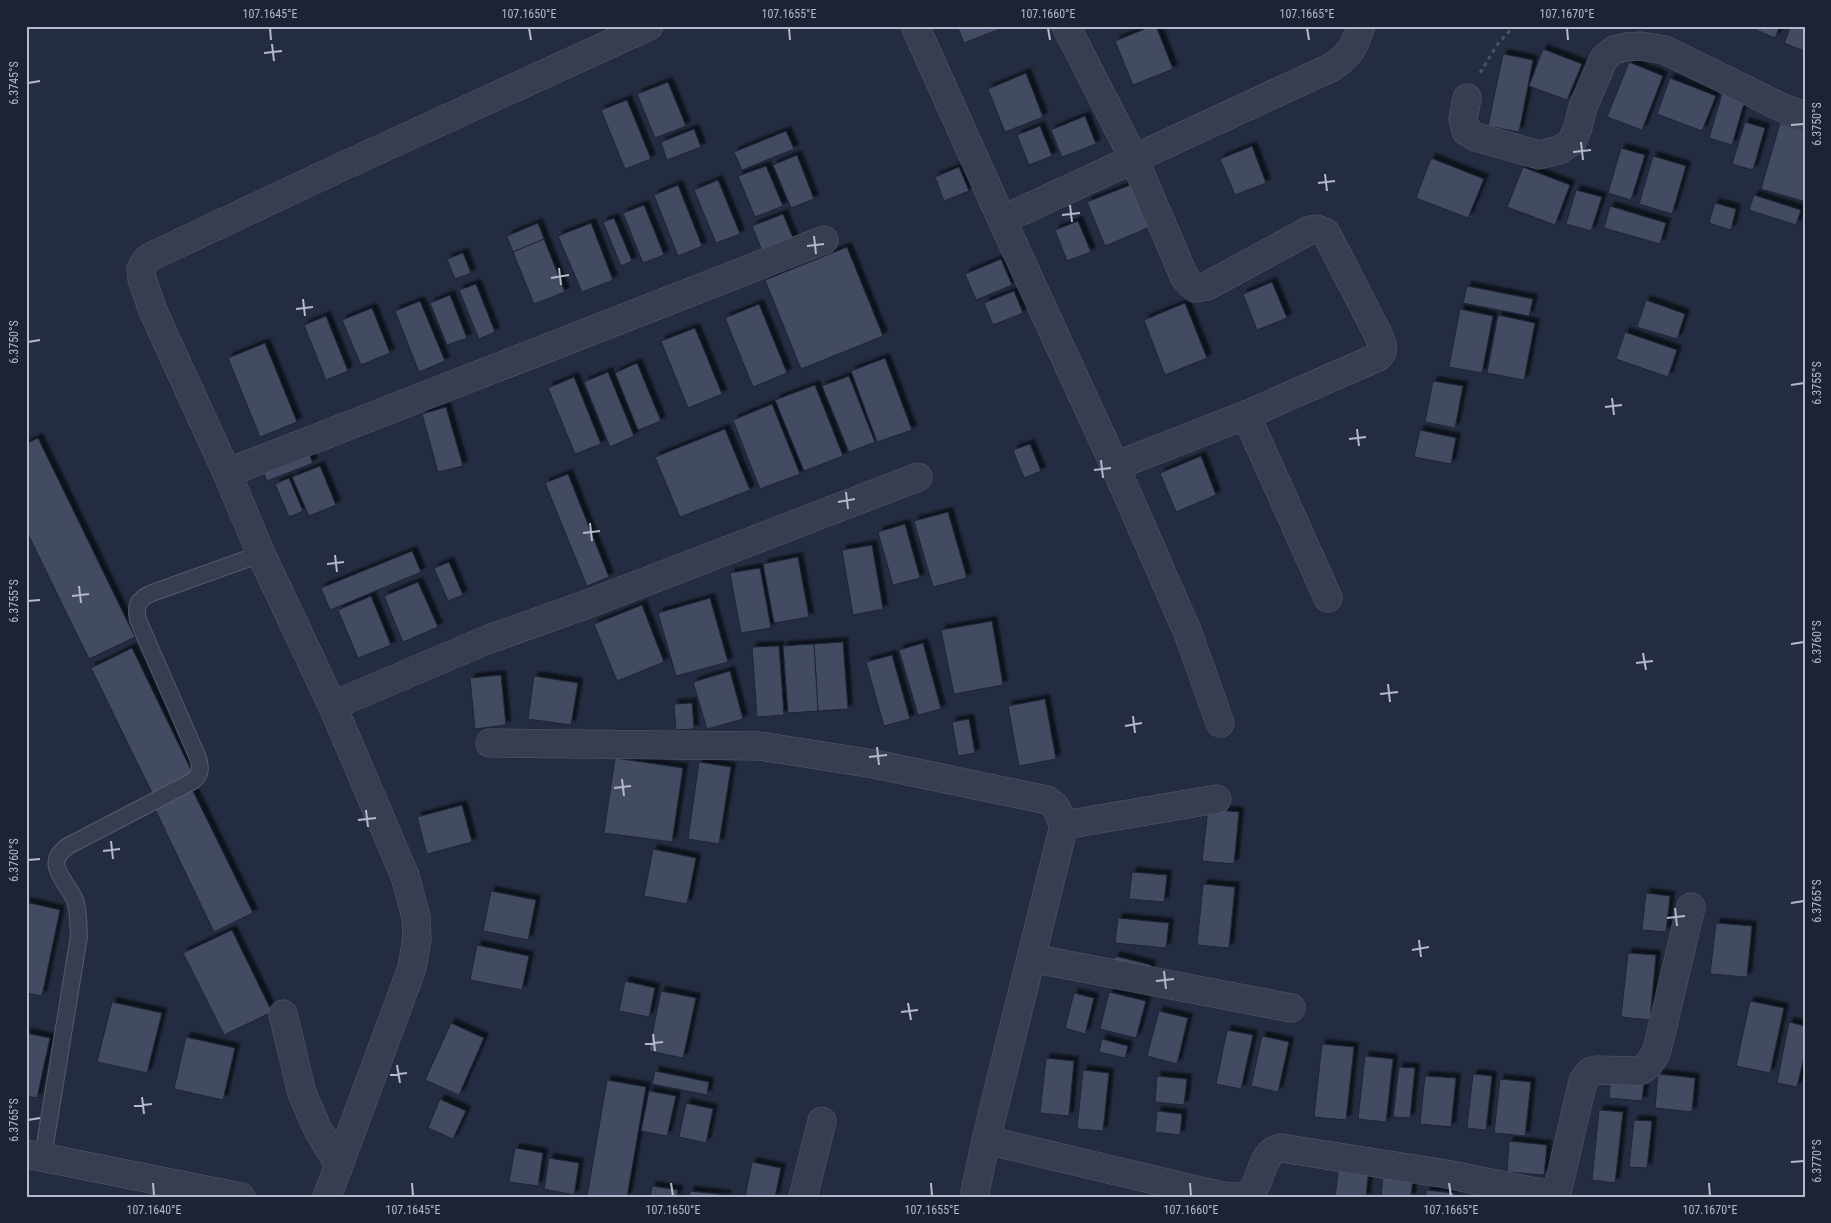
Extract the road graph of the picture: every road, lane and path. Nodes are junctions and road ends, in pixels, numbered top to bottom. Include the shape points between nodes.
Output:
1 (649, 26) edge
2 (915, 26) edge
3 (1066, 26) edge
4 (1361, 26) edge
5 (1514, 26) edge
6 (1468, 98) joint
7 (1805, 116) edge
8 (1134, 159) junction
9 (1002, 220) junction
10 (824, 240) dead end
11 (1246, 415) junction
12 (1115, 466) junction
13 (227, 473) junction
14 (918, 477) dead end
15 (261, 554) junction
16 (1328, 598) dead end
17 (333, 707) junction
18 (1220, 723) dead end
19 (490, 743) dead end
20 (1217, 799) dead end
21 (1064, 825) junction
22 (1691, 907) dead end
23 (1031, 958) junction
24 (1291, 1008) dead end
25 (283, 1014) dead end
26 (822, 1121) dead end
27 (986, 1140) junction
28 (35, 1156) edge
29 (338, 1165) junction
30 (1556, 1196) edge
31 (241, 1197) edge
32 (326, 1197) edge
33 (803, 1197) edge
34 (974, 1197) edge

1 - 13 street via 339,168 145,262 141,269 142,279 153,311
2 - 9 street
3 - 8 street
4 - 8 street via 1346,58 1332,67
5 - 6 path via 1497,45
6 - 7 street via 1463,119 1466,132 1539,155 1552,153 1572,142 1604,58 1614,50 1641,46 1665,50
8 - 9 street
8 - 11 street via 1185,278 1195,288 1207,286 1310,230 1321,230 1326,233 1381,340 1384,348 1378,358
9 - 12 street
10 - 13 street
11 - 12 street
11 - 16 street
12 - 18 street via 1188,633
13 - 15 street
14 - 17 street via 489,639
15 - 17 street
15 - 28 lane via 152,592 137,603 138,620 201,768 193,781 61,850 57,859 56,869 75,901 79,936
17 - 29 street via 405,876 416,917 412,968
19 - 21 street via 760,746 874,764 1048,800 1055,806
20 - 21 street
21 - 23 street
22 - 30 street via 1653,1059 1640,1071 1596,1070 1583,1081
23 - 24 street
23 - 27 street
25 - 29 street via 302,1092
26 - 33 street
27 - 30 street via 1230,1196 1249,1194 1267,1156 1274,1149 1281,1148 1446,1174
27 - 34 street
28 - 31 street
29 - 32 street

